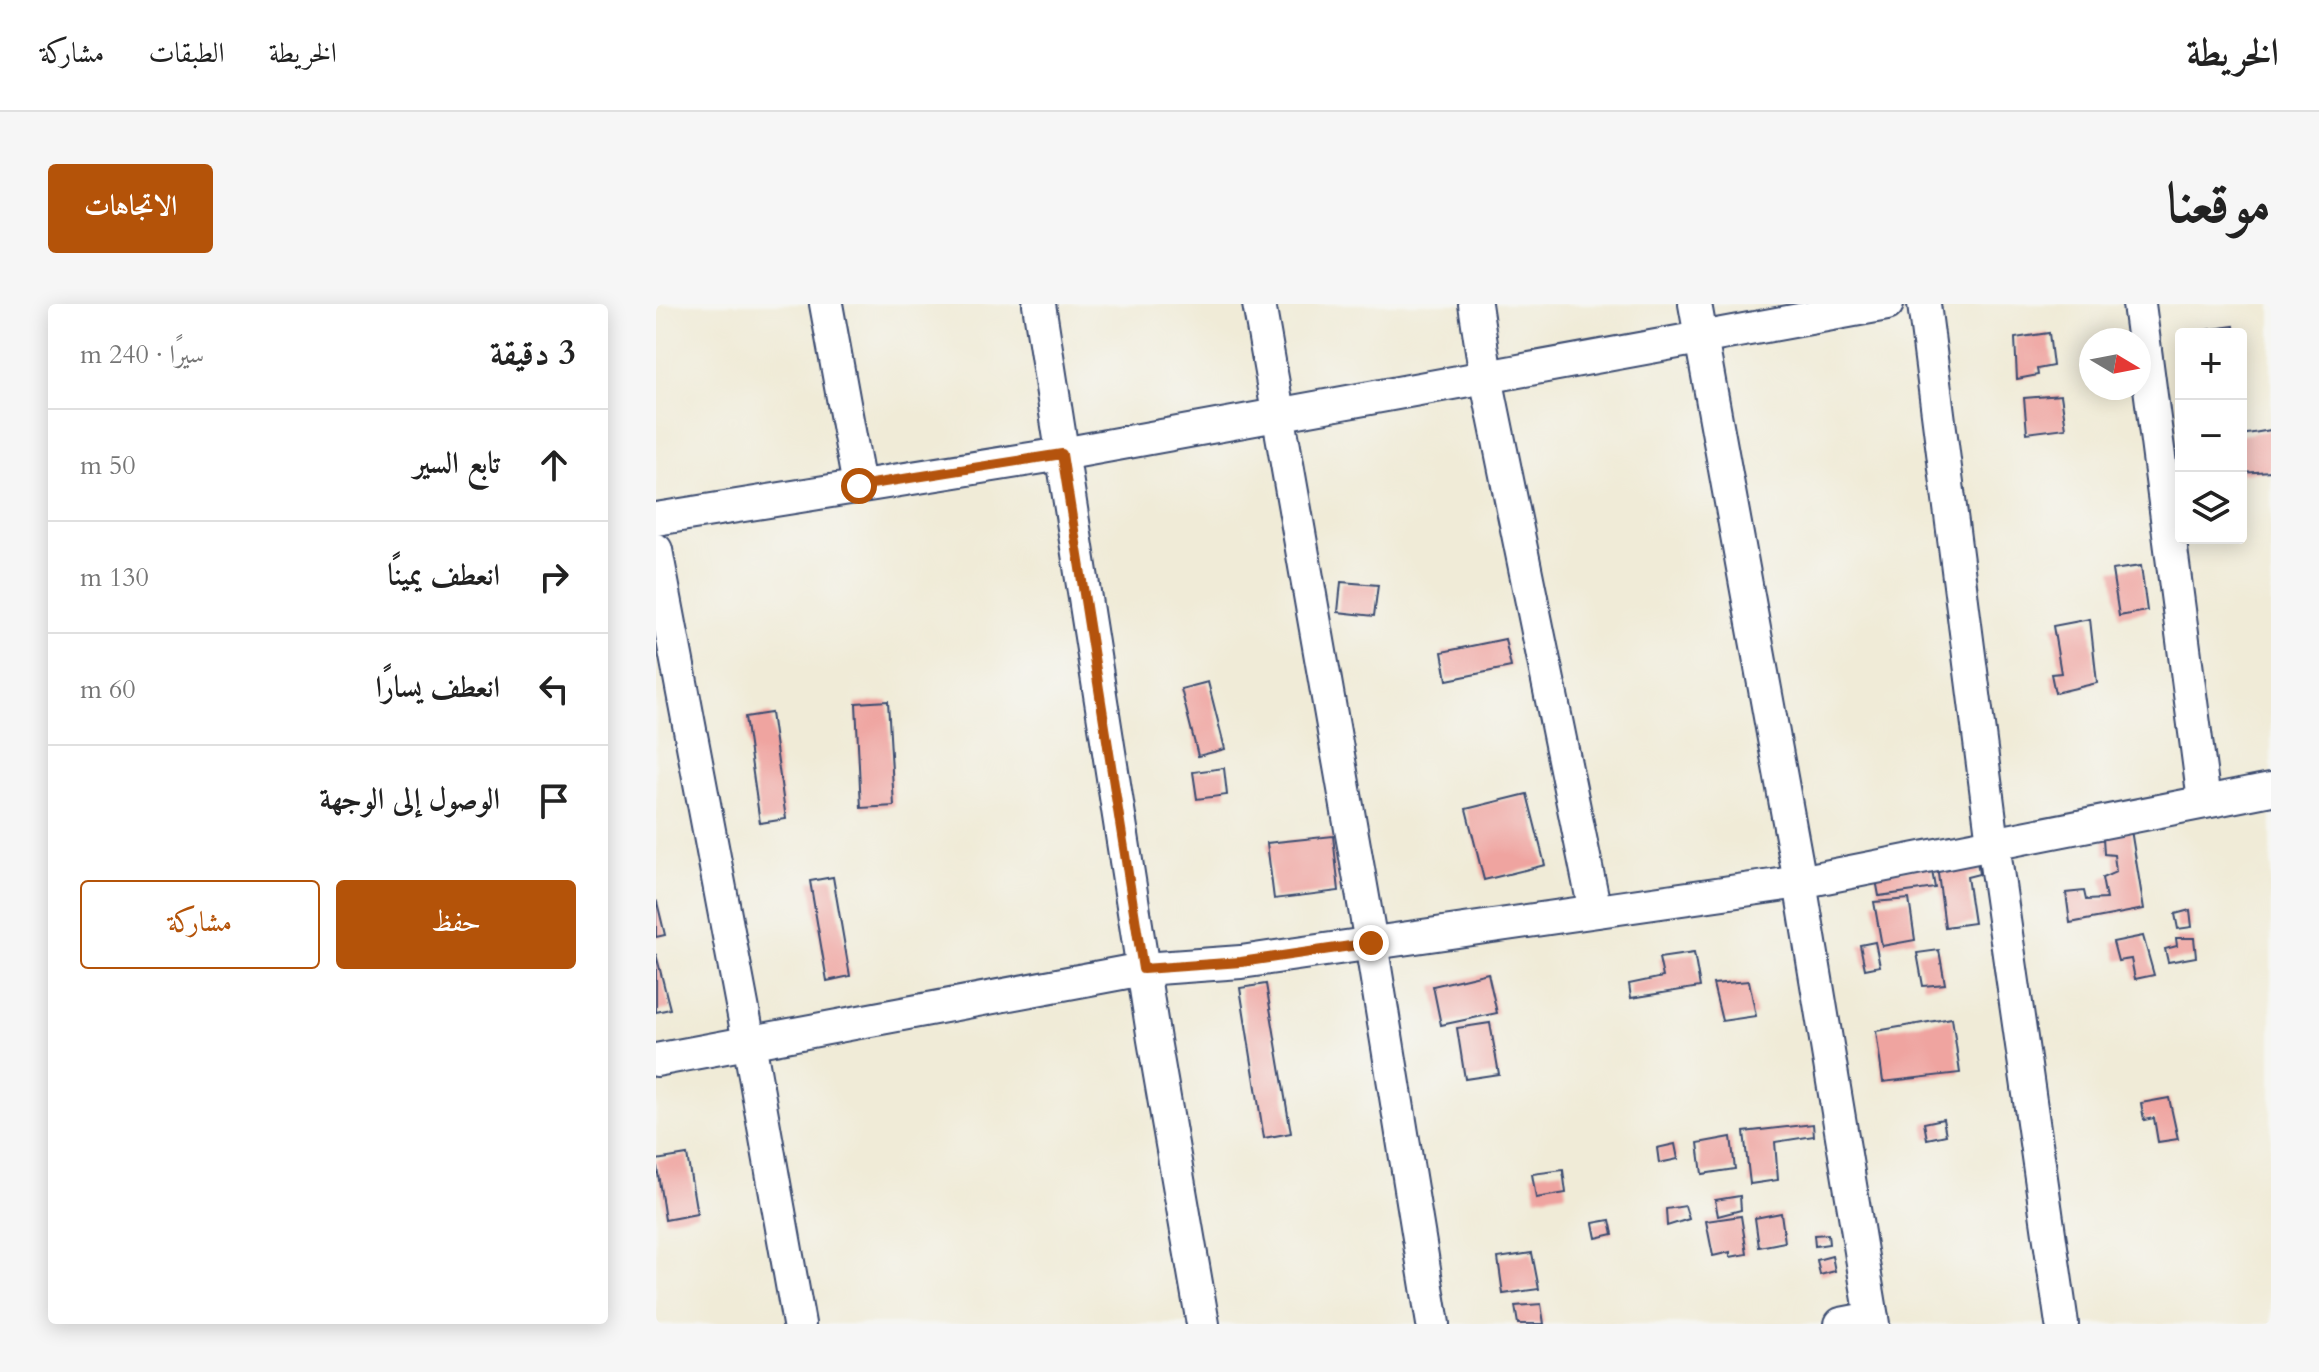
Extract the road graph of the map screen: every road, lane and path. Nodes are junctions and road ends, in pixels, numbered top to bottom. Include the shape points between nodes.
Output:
1 (826, 304) edge
2 (1039, 304) edge
3 (1259, 304) edge
4 (1475, 304) edge
5 (1695, 304) edge
6 (1887, 304) edge
7 (1924, 304) edge
8 (2139, 304) edge
9 (1701, 338) junction
10 (1486, 377) junction
11 (1277, 415) junction
12 (1062, 454) junction
13 (859, 486) junction
14 (656, 519) edge
15 (656, 550) edge
16 (2271, 789) edge
17 (2204, 801) junction
18 (1993, 843) junction
19 (1800, 882) junction
20 (1595, 911) junction
21 (1371, 943) junction
22 (1143, 969) junction
23 (749, 1042) junction
24 (656, 1060) edge
25 (1862, 1322) edge
26 (799, 1324) edge
27 (1203, 1324) edge
28 (1433, 1324) edge
29 (2062, 1324) edge

1 - 13 street
2 - 12 street
3 - 11 street
4 - 10 street
5 - 9 street
6 - 9 street
7 - 18 street
8 - 17 street
9 - 10 street
9 - 19 street
10 - 11 street
10 - 20 street
11 - 12 street
11 - 21 street
12 - 13 street
12 - 22 street
13 - 14 street
15 - 23 street
16 - 17 street
17 - 18 street
18 - 19 street
18 - 29 street
19 - 20 street
19 - 25 street
20 - 21 street
21 - 22 street via 1241,962
21 - 28 street
22 - 23 street
22 - 27 street
23 - 24 street
23 - 26 street

